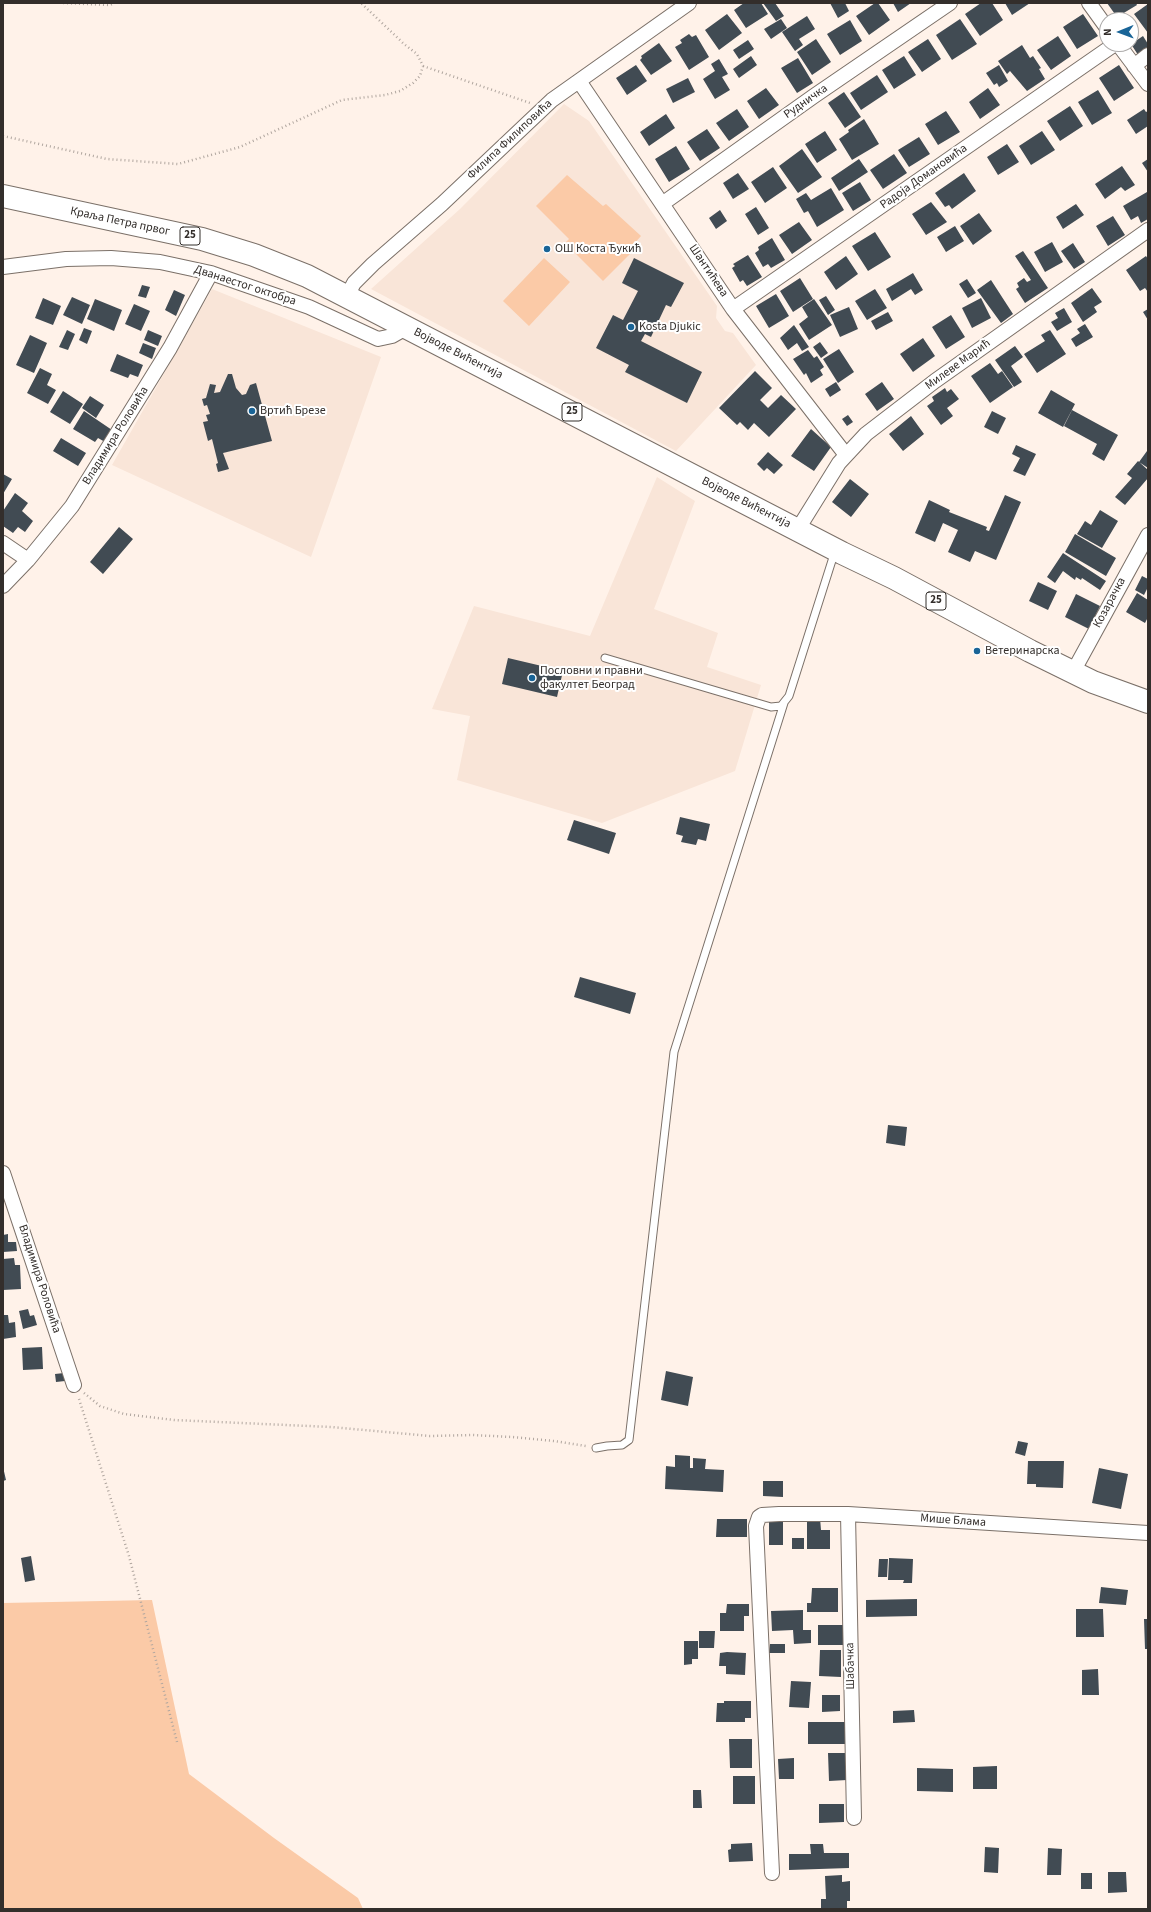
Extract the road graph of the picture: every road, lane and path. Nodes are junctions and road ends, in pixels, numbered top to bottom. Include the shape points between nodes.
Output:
1 (64, 3) edge
2 (114, 3) edge
3 (361, 3) edge
4 (689, 3) edge
5 (950, 3) edge
6 (1089, 3) edge
7 (1099, 17) edge
8 (1105, 52) edge
9 (1123, 52) edge
10 (1148, 54) edge
11 (423, 66) junction
12 (1134, 66) junction
13 (579, 82) junction
14 (1148, 84) edge
15 (543, 108) junction
16 (3, 136) edge
17 (3, 196) edge
18 (662, 204) junction
19 (1148, 230) edge
20 (3, 267) edge
21 (211, 273) junction
22 (347, 296) junction
23 (733, 309) junction
24 (406, 328) junction
25 (846, 455) junction
26 (798, 529) junction
27 (1148, 535) edge
28 (3, 543) edge
29 (836, 549) junction
30 (28, 560) junction
31 (3, 586) edge
32 (605, 658) dead end
33 (1074, 672) junction
34 (1148, 702) edge
35 (784, 703) junction
36 (3, 1173) edge
37 (74, 1385) junction
38 (596, 1448) joint
39 (848, 1514) junction
40 (1148, 1534) edge
41 (177, 1742) dead end
42 (854, 1818) dead end
43 (772, 1872) dead end

1 - 2 path
3 - 11 path via 417,54
4 - 13 street, Филипа Филиповића
5 - 18 street, Рудничка
6 - 7 street
8 - 23 street, Радоја Домановића
9 - 12 street
10 - 12 street
11 - 15 path
11 - 16 path via 420,76 400,91 342,100 240,147 178,164 107,159
12 - 14 street
13 - 15 street, Филипа Филиповића
13 - 18 street, Шантићева
15 - 22 street, Филипа Филиповића via 442,204 373,264 354,283
17 - 22 main road, Краља Петра првог / 25 via 222,245 290,269
18 - 23 street, Шантићева
19 - 25 street, Милеве Марић via 912,398 866,434
20 - 21 street, Дванаестог октобра via 66,259 111,258 160,262
21 - 24 street, Дванаестог октобра via 309,307 378,339 392,336
21 - 30 street, Владимира Роловића via 170,348 72,506
22 - 24 main road, Војводе Вићентија / 25
23 - 25 street, Шантићева
24 - 26 main road, Војводе Вићентија / 25
25 - 26 street, Милеве Марић
26 - 29 main road, Војводе Вићентија / 25
27 - 33 street, Козарачка
28 - 30 street
29 - 33 main road, Војводе Вићентија / 25
29 - 35 lane via 789,696
30 - 31 street, Владимира Роловића
32 - 35 lane via 771,707
33 - 34 main road, Војводе Вићентија / 25 via 1093,682
35 - 38 lane via 674,1052 629,1440 622,1445
36 - 37 street, Владимира Роловића
37 - 38 path via 100,1406 131,1415 174,1420 331,1427 430,1436 512,1437 554,1440
37 - 41 path via 129,1556
39 - 40 street, Мише Блама
39 - 42 street, Шабачка
39 - 43 street, Мише Блама via 762,1515 756,1526

